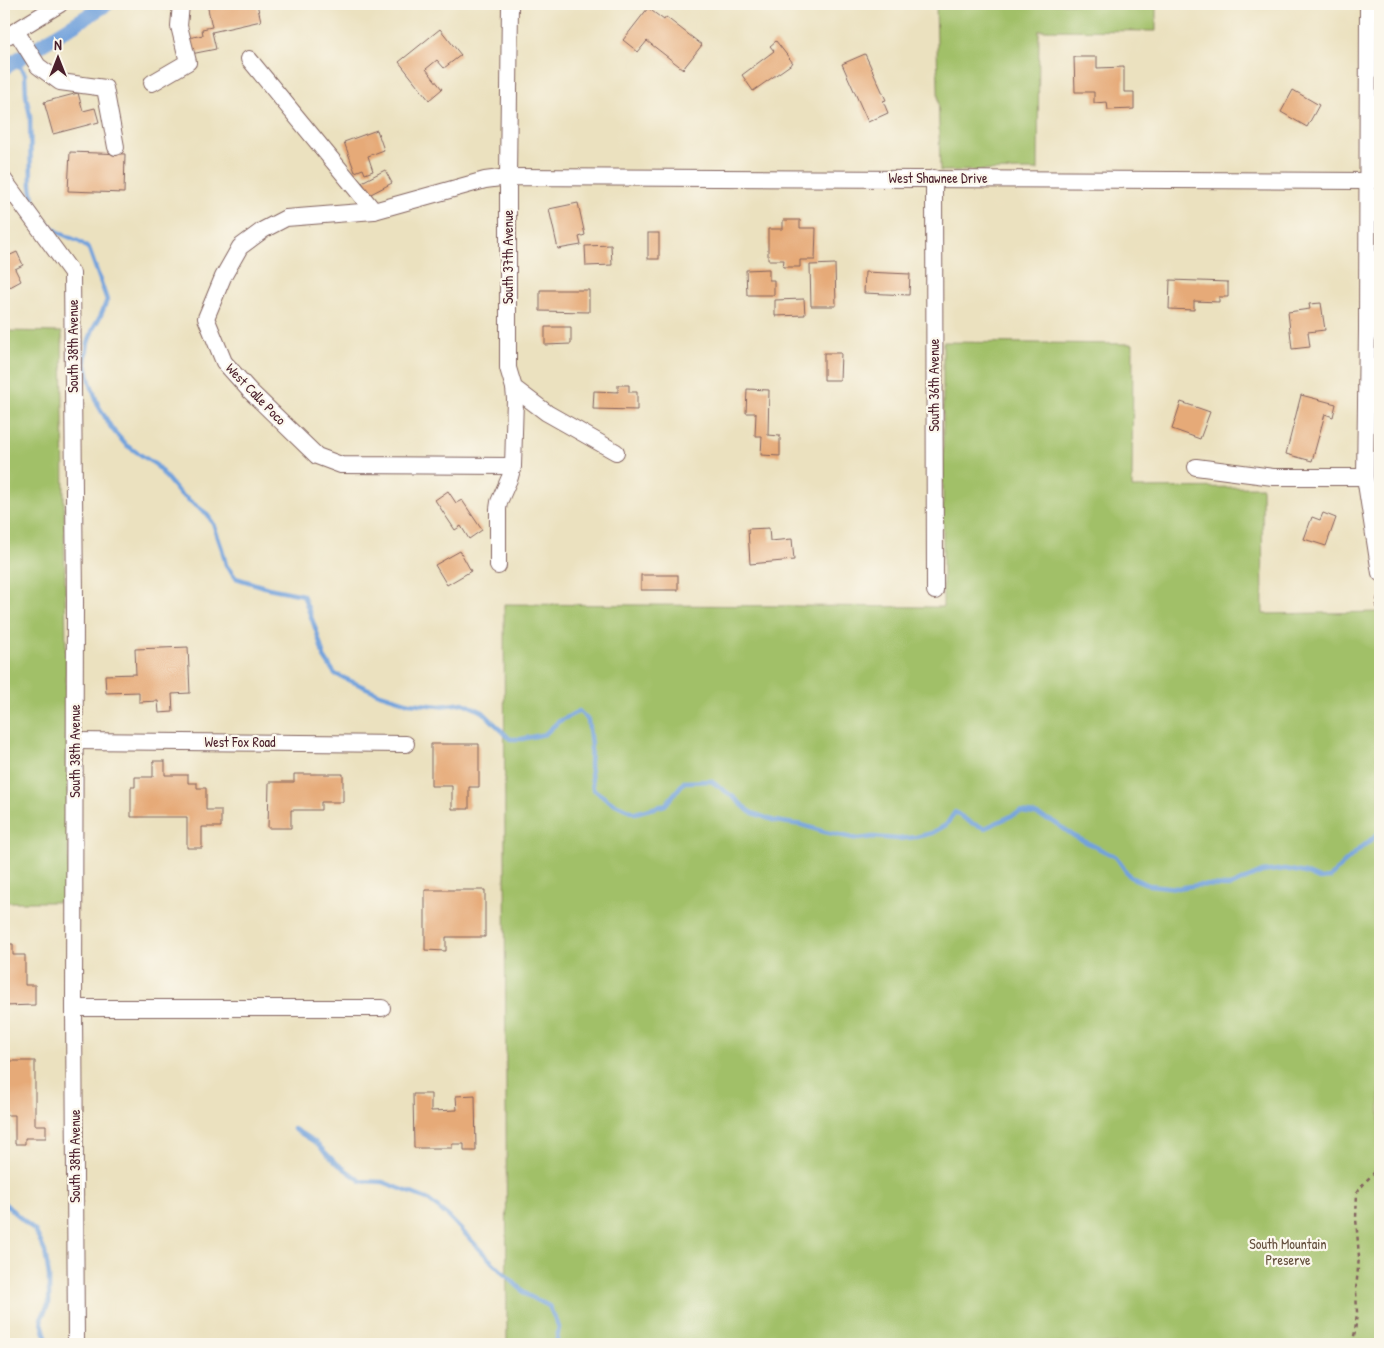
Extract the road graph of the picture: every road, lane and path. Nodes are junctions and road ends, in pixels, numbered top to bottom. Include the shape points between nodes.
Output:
1 (60, 4) edge
2 (181, 4) edge
3 (510, 4) edge
4 (1368, 4) edge
5 (14, 37) edge
6 (249, 59) dead end
7 (152, 83) dead end
8 (116, 148) dead end
9 (508, 177) junction
10 (934, 178) junction
11 (4, 180) edge
12 (1367, 180) junction
13 (374, 212) junction
14 (514, 388) junction
15 (1373, 394) edge
16 (616, 452) dead end
17 (513, 466) junction
18 (1196, 467) dead end
19 (1365, 477) junction
20 (498, 566) dead end
21 (1380, 573) edge
22 (1380, 589) edge
23 (934, 591) dead end
24 (1380, 616) edge
25 (75, 741) junction
26 (406, 744) dead end
27 (74, 1008) junction
28 (382, 1008) dead end
29 (1380, 1159) edge
30 (76, 1344) edge
31 (1352, 1344) edge

1 - 5 street
2 - 7 street via 179,26 188,62
3 - 9 street, South 37th Avenue
4 - 12 street
5 - 8 street via 38,66 60,82 105,88
6 - 13 street
9 - 10 street, West Shawnee Drive
9 - 13 street, West Shawnee Drive via 485,180
9 - 14 street, South 37th Avenue via 508,368
10 - 12 street, West Shawnee Drive
10 - 23 street, South 36th Avenue
11 - 25 street, South 38th Avenue via 72,273
12 - 15 street
13 - 17 street, West Calle Poco via 286,218 263,230 240,248 206,318 224,362 317,456 341,465
14 - 16 street via 547,413
14 - 17 street, South 37th Avenue
15 - 19 street
17 - 20 street, South 37th Avenue via 499,502
18 - 19 street via 1273,477
19 - 21 street
22 - 24 path via 1376,604
25 - 26 street, West Fox Road
25 - 27 street, South 38th Avenue
27 - 28 street
27 - 30 street, South 38th Avenue
29 - 31 path via 1374,1173 1357,1192 1359,1256 1356,1332

